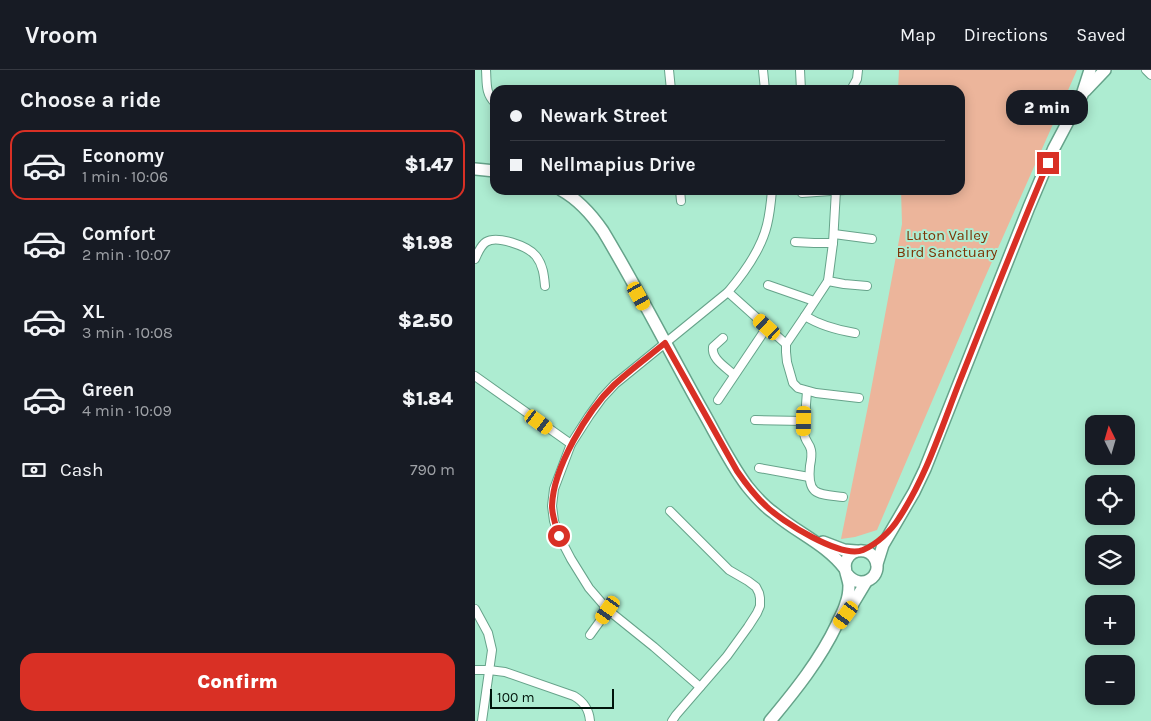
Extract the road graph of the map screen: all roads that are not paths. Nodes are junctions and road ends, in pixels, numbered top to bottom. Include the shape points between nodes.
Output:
1 (486, 70) edge
2 (669, 70) edge
3 (763, 70) edge
4 (800, 70) edge
5 (858, 70) edge
6 (1090, 70) edge
7 (1105, 70) edge
8 (1146, 70) edge
9 (1151, 75) edge
10 (670, 85) edge
11 (764, 85) edge
12 (801, 85) edge
13 (854, 85) edge
14 (1082, 94) junction
15 (490, 97) edge
16 (475, 169) edge
17 (490, 170) edge
18 (568, 195) edge
19 (680, 195) edge
20 (772, 195) edge
21 (836, 195) edge
22 (681, 201) dead end
23 (834, 234) junction
24 (872, 239) dead end
25 (795, 242) dead end
26 (833, 243) junction
27 (475, 259) edge
28 (828, 281) junction
29 (768, 285) dead end
30 (545, 286) dead end
31 (867, 286) dead end
32 (728, 292) junction
33 (814, 301) junction
34 (805, 316) junction
35 (767, 327) junction
36 (855, 334) dead end
37 (723, 338) dead end
38 (665, 343) junction
39 (785, 344) junction
40 (734, 375) junction
41 (475, 376) edge
42 (807, 391) junction
43 (859, 398) dead end
44 (718, 400) dead end
45 (755, 420) dead end
46 (804, 421) junction
47 (571, 444) junction
48 (759, 468) dead end
49 (809, 477) junction
50 (843, 497) dead end
51 (670, 512) dead end
52 (899, 519) junction
53 (799, 530) junction
54 (859, 551) junction
55 (877, 564) junction
56 (846, 572) junction
57 (866, 582) junction
58 (475, 609) edge
59 (608, 610) junction
60 (832, 634) junction
61 (590, 635) dead end
62 (475, 670) edge
63 (489, 670) junction
64 (700, 687) junction
65 (674, 718) edge
66 (481, 721) edge
67 (590, 721) edge
68 (667, 721) edge
69 (770, 721) edge

1 - 15 street
2 - 10 street
3 - 11 street
4 - 12 street
5 - 13 street
6 - 14 main road
7 - 14 main road
8 - 9 street
14 - 52 main road via 1054,148 925,469
16 - 17 main road
18 - 38 main road via 586,208 599,225
19 - 22 street
20 - 32 street via 767,226 754,257
21 - 23 street
23 - 24 street
23 - 26 street
25 - 26 street
26 - 28 street
27 - 30 street via 480,248 490,240 513,243 535,255 543,270
28 - 31 street
28 - 33 street
29 - 33 street
32 - 35 street
32 - 38 street
33 - 34 street
34 - 36 street via 825,327
34 - 39 street
35 - 39 street
35 - 40 street
37 - 40 street via 713,347 713,353
38 - 47 street via 615,384
38 - 53 main road via 747,486 774,514
39 - 42 street via 793,383
40 - 44 street
41 - 47 street
42 - 43 street
42 - 46 street
45 - 46 street
46 - 49 street via 804,438 812,452
47 - 59 street via 554,489 554,521 571,559
48 - 49 street
49 - 50 street via 811,488
51 - 64 street via 729,570 756,587 760,598 760,606 748,627
52 - 54 main road via 879,540
52 - 55 main road via 883,545
53 - 54 main road via 844,550
53 - 56 main road via 828,550
54 - 55 main road via 867,552
54 - 56 main road via 847,558
55 - 57 main road via 875,575
56 - 57 main road via 855,581
56 - 60 main road via 849,585 846,606
57 - 60 main road
58 - 63 street via 491,642
59 - 61 street
59 - 64 street
60 - 69 main road via 813,666
62 - 63 street
63 - 66 street
63 - 67 street via 505,672 580,699 586,706
64 - 65 street
65 - 68 street

